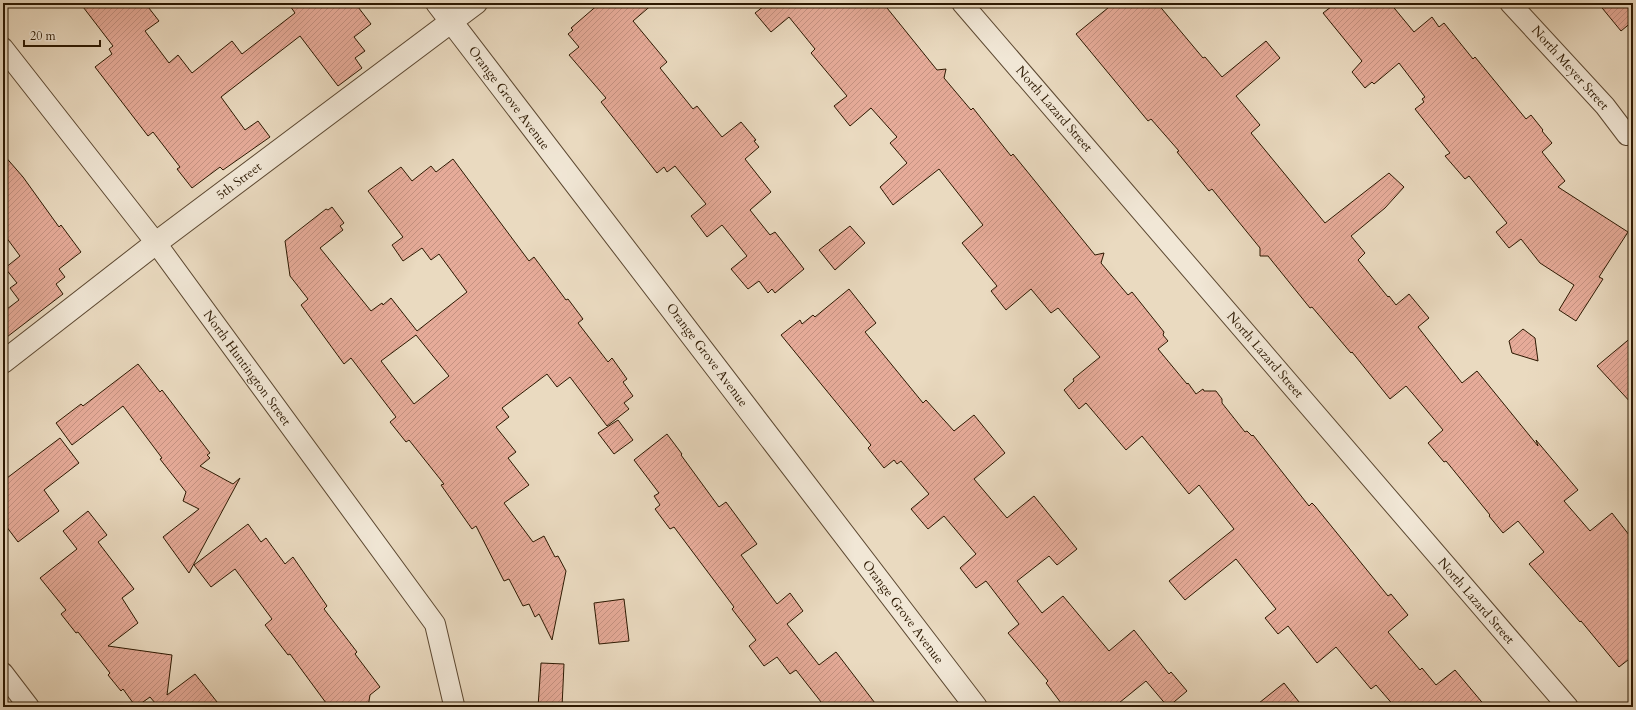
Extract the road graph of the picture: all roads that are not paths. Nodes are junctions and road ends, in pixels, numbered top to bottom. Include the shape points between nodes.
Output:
1 (437, 3) edge
2 (476, 3) edge
3 (962, 3) edge
4 (1510, 3) edge
5 (452, 22) junction
6 (3, 48) edge
7 (1627, 135) dead end
8 (156, 244) junction
9 (3, 362) edge
10 (3, 673) edge
11 (29, 707) edge
12 (453, 707) edge
13 (976, 707) edge
14 (1568, 707) edge

1 - 5 street, Orange Grove Avenue
2 - 5 street, 5th Street
3 - 14 street, North Lazard Street
4 - 7 street, North Meyer Street via 1605,106
5 - 8 street, 5th Street
5 - 13 street, Orange Grove Avenue
6 - 8 street, North Huntington Street
8 - 9 street, 5th Street
8 - 12 street, North Huntington Street via 435,624
10 - 11 street

